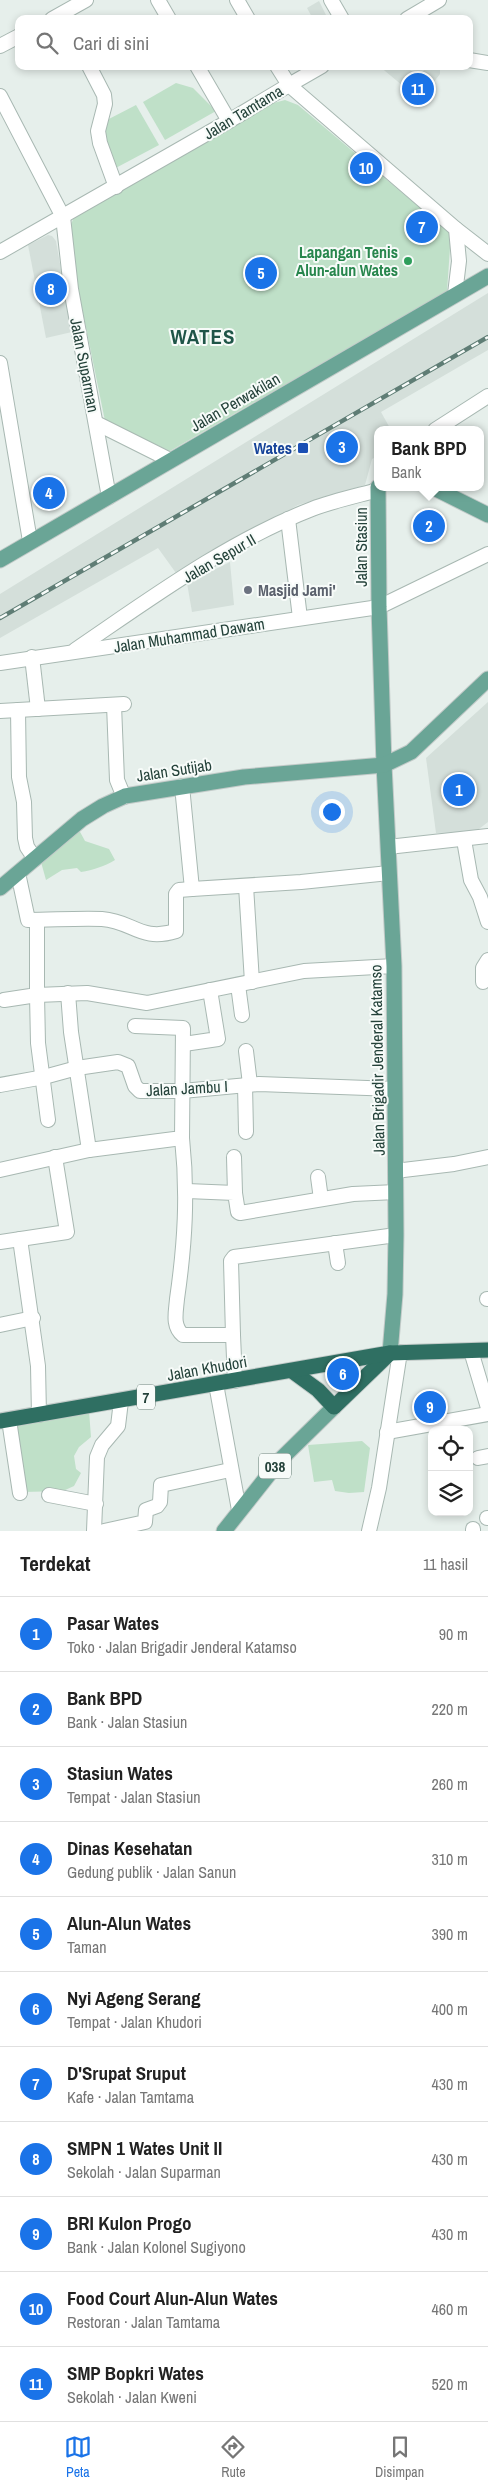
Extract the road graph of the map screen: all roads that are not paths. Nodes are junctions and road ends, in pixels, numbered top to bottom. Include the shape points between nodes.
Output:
1 (86, 0) edge
2 (158, 0) edge
3 (237, 0) edge
4 (331, 0) edge
5 (439, 0) edge
6 (61, 15) edge
7 (167, 15) edge
8 (246, 15) edge
9 (340, 15) edge
10 (416, 15) edge
11 (15, 38) edge
12 (0, 46) edge
13 (473, 61) edge
14 (488, 63) edge
15 (91, 70) edge
16 (199, 70) edge
17 (280, 70) edge
18 (315, 70) edge
19 (289, 85) junction
20 (0, 96) edge
21 (229, 121) junction
22 (116, 187) junction
23 (63, 217) junction
24 (456, 229) junction
25 (0, 252) edge
26 (488, 254) edge
27 (488, 276) edge
28 (455, 294) junction
29 (0, 363) edge
30 (488, 396) edge
31 (96, 423) junction
32 (440, 426) edge
33 (170, 460) junction
34 (374, 489) edge
35 (378, 491) edge
36 (440, 491) edge
37 (109, 497) junction
38 (488, 515) edge
39 (288, 519) junction
40 (30, 541) junction
41 (488, 554) edge
42 (0, 560) edge
43 (379, 607) junction
44 (300, 618) junction
45 (72, 652) junction
46 (32, 658) junction
47 (0, 663) edge
48 (488, 679) edge
49 (38, 709) junction
50 (18, 710) junction
51 (0, 711) edge
52 (384, 765) junction
53 (182, 786) junction
54 (124, 797) junction
55 (488, 836) edge
56 (464, 840) junction
57 (388, 848) junction
58 (35, 859) junction
59 (18, 873) junction
60 (389, 873) junction
61 (246, 886) junction
62 (0, 888) edge
63 (192, 889) junction
64 (37, 920) junction
65 (488, 922) edge
66 (488, 960) edge
67 (394, 966) junction
68 (252, 982) junction
69 (483, 982) dead end
70 (238, 985) junction
71 (210, 990) junction
72 (68, 993) junction
73 (37, 995) junction
74 (4, 1000) dead end
75 (242, 1015) dead end
76 (135, 1026) dead end
77 (184, 1044) junction
78 (246, 1051) dead end
79 (77, 1068) junction
80 (44, 1077) junction
81 (0, 1085) edge
82 (247, 1085) junction
83 (394, 1090) junction
84 (182, 1091) junction
85 (48, 1120) dead end
86 (246, 1132) dead end
87 (182, 1138) junction
88 (88, 1150) junction
89 (55, 1157) junction
90 (234, 1157) dead end
91 (488, 1157) edge
92 (0, 1170) edge
93 (395, 1171) junction
94 (318, 1177) dead end
95 (187, 1191) junction
96 (396, 1192) junction
97 (235, 1193) junction
98 (321, 1199) junction
99 (396, 1235) junction
100 (20, 1239) junction
101 (0, 1242) edge
102 (335, 1243) junction
103 (338, 1263) dead end
104 (33, 1318) junction
105 (0, 1325) edge
106 (233, 1335) junction
107 (488, 1350) edge
108 (471, 1351) junction
109 (395, 1353) junction
110 (292, 1371) junction
111 (235, 1381) junction
112 (216, 1384) junction
113 (121, 1401) junction
114 (488, 1406) edge
115 (334, 1407) junction
116 (488, 1414) edge
117 (39, 1415) junction
118 (4, 1420) edge
119 (387, 1432) junction
120 (230, 1470) junction
121 (20, 1493) dead end
122 (49, 1495) dead end
123 (96, 1504) junction
124 (239, 1510) junction
125 (94, 1531) edge
126 (104, 1531) edge
127 (224, 1531) edge
128 (369, 1531) edge

1 - 6 street
2 - 7 street
3 - 8 street
4 - 9 street
5 - 10 street
11 - 12 street
13 - 14 street
15 - 22 street via 104,94 105,104 98,131
16 - 21 street
17 - 19 street
18 - 19 street
19 - 21 street, Jalan Tamtama
19 - 24 street, Jalan Tamtama
20 - 23 street
21 - 22 street, Jalan Tamtama
22 - 23 street, Jalan Tamtama
23 - 25 street, Jalan Tamtama
23 - 31 street, Jalan Suparman via 71,289
24 - 26 street, Jalan Tamtama
24 - 28 street via 459,261
27 - 28 main road, Jalan Perwakilan
28 - 33 main road, Jalan Perwakilan
29 - 40 street
30 - 32 street
31 - 33 street, Jalan Suparman
31 - 37 street, Jalan Suparman
33 - 37 main road, Jalan Perwakilan
34 - 39 street, Jalan Sepur II
35 - 43 main road, Jalan Stasiun
36 - 38 main road
37 - 40 main road, Jalan Perwakilan
39 - 44 street
39 - 45 street, Jalan Sepur II via 166,588
40 - 42 main road, Jalan Perwakilan
41 - 43 street, Jalan Muhammad Dawam
43 - 44 street, Jalan Muhammad Dawam
43 - 52 main road, Jalan Stasiun
44 - 45 street, Jalan Muhammad Dawam
45 - 46 street, Jalan Muhammad Dawam
46 - 47 street, Jalan Muhammad Dawam
46 - 49 street
48 - 52 main road via 411,752
49 - 50 street
49 - 54 street via 119,704 117,780
50 - 51 street
50 - 58 street via 19,777 24,802 25,838
52 - 53 main road, Jalan Sutijab via 244,777
52 - 57 main road, Jalan Brigadir Jenderal Katamso
53 - 54 main road, Jalan Sutijab
53 - 63 street
54 - 58 main road, Jalan Sutijab via 82,819
55 - 56 street
56 - 57 street
56 - 65 street via 471,880
57 - 60 main road, Jalan Brigadir Jenderal Katamso
58 - 59 main road, Jalan Sutijab
59 - 62 main road, Jalan Sutijab
59 - 64 street via 28,920
60 - 61 street
60 - 67 main road, Jalan Brigadir Jenderal Katamso
61 - 63 street
61 - 68 street
63 - 64 street via 178,892 176,931 162,934 144,934 118,922 102,920
64 - 73 street
66 - 69 street via 483,968
67 - 68 street via 311,970
67 - 83 main road, Jalan Brigadir Jenderal Katamso
68 - 70 street
70 - 71 street
70 - 75 street
71 - 72 street via 147,1003
71 - 77 street via 218,1039
72 - 73 street
72 - 79 street
73 - 74 street
73 - 80 street via 38,1044
76 - 77 street via 181,1026
77 - 84 street
78 - 82 street
79 - 80 street, Jalan Jambu I
79 - 84 street, Jalan Jambu I via 124,1063 140,1091
79 - 88 street
80 - 81 street, Jalan Jambu I
80 - 85 street
82 - 83 street, Jalan Jambu I
82 - 84 street, Jalan Jambu I
82 - 86 street
83 - 93 main road, Jalan Brigadir Jenderal Katamso
84 - 87 street
87 - 88 street
87 - 95 street
88 - 89 street
89 - 92 street
89 - 100 street via 68,1231
90 - 97 street
91 - 93 street
93 - 96 main road, Jalan Brigadir Jenderal Katamso
94 - 98 street
95 - 97 street
95 - 106 street via 176,1326 183,1335
96 - 98 street
96 - 99 main road, Jalan Brigadir Jenderal Katamso
97 - 98 street via 239,1213
99 - 102 street
99 - 109 main road, Jalan Brigadir Jenderal Katamso
100 - 101 street
100 - 104 street
102 - 103 street
102 - 106 street via 233,1258
104 - 105 street
104 - 117 street
106 - 111 street
107 - 108 highway, 7
108 - 109 highway, 7
108 - 114 street
109 - 110 highway, Jalan Khudori / 7
109 - 115 highway
109 - 119 street
110 - 111 highway, Jalan Khudori / 7
110 - 115 highway
111 - 112 highway, Jalan Khudori / 7
112 - 113 highway, Jalan Khudori / 7
112 - 120 street
113 - 117 highway, Jalan Khudori / 7
113 - 123 street via 118,1426 102,1445 97,1457
115 - 124 main road, 038 via 281,1459
116 - 119 street
117 - 118 highway, Jalan Khudori / 7
118 - 121 street
119 - 128 street
120 - 124 street
120 - 126 street via 161,1485 160,1502 146,1510 145,1522
122 - 123 street
123 - 125 street
124 - 127 main road, 038

